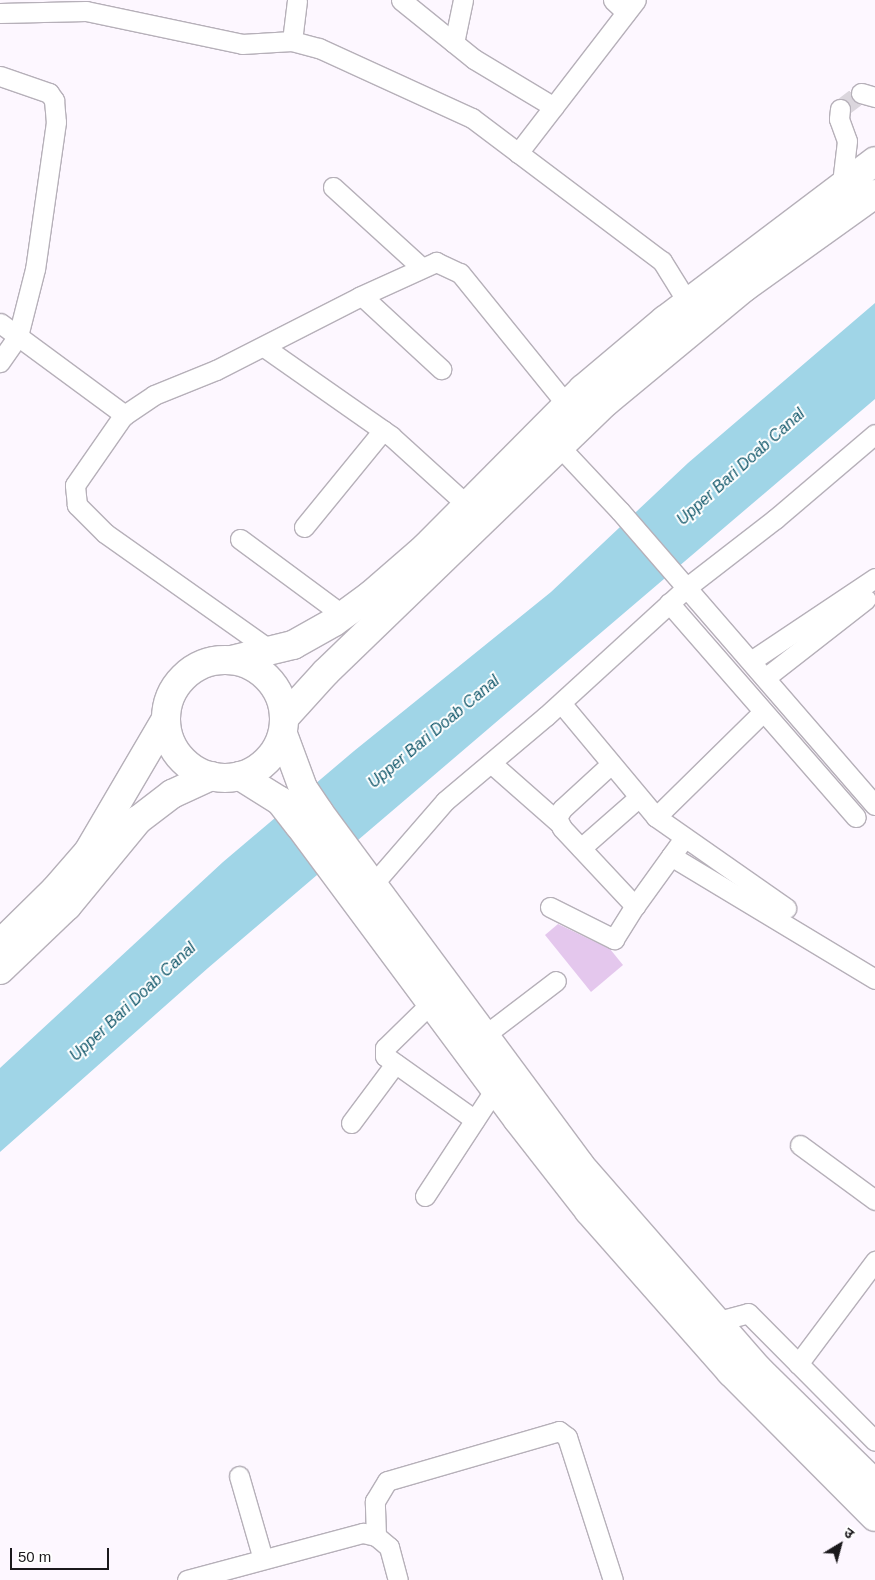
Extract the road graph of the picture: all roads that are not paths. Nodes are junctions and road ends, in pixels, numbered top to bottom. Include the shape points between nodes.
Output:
1 (297, 0) edge
2 (401, 0) edge
3 (463, 0) edge
4 (625, 4) edge
5 (3, 12) edge
6 (292, 41) junction
7 (454, 43) junction
8 (0, 76) edge
9 (554, 107) junction
10 (840, 109) dead end
11 (518, 153) junction
12 (875, 161) edge
13 (842, 184) junction
14 (333, 187) dead end
15 (875, 194) edge
16 (422, 268) junction
17 (362, 296) junction
18 (688, 303) junction
19 (0, 323) edge
20 (18, 336) junction
21 (264, 347) junction
22 (0, 362) edge
23 (441, 369) dead end
24 (567, 405) junction
25 (125, 415) junction
26 (383, 430) junction
27 (875, 434) edge
28 (559, 446) junction
29 (467, 505) junction
30 (304, 527) dead end
31 (240, 538) dead end
32 (875, 578) edge
33 (680, 582) junction
34 (875, 593) edge
35 (669, 603) junction
36 (344, 616) junction
37 (273, 652) junction
38 (231, 660) junction
39 (751, 661) junction
40 (765, 678) junction
41 (561, 702) junction
42 (763, 712) junction
43 (166, 719) junction
44 (284, 725) junction
45 (491, 763) junction
46 (611, 764) junction
47 (211, 776) junction
48 (240, 776) junction
49 (291, 795) junction
50 (638, 798) junction
51 (875, 805) edge
52 (656, 817) junction
53 (856, 817) dead end
54 (559, 823) junction
55 (684, 838) junction
56 (581, 848) junction
57 (671, 856) junction
58 (362, 881) junction
59 (634, 906) junction
60 (550, 907) dead end
61 (786, 908) dead end
62 (0, 944) edge
63 (0, 970) edge
64 (875, 978) edge
65 (556, 981) dead end
66 (431, 1003) junction
67 (485, 1035) junction
68 (395, 1064) junction
69 (495, 1089) junction
70 (474, 1120) junction
71 (351, 1123) dead end
72 (800, 1145) dead end
73 (425, 1196) dead end
74 (875, 1200) edge
75 (875, 1261) edge
76 (715, 1322) junction
77 (798, 1364) junction
78 (875, 1442) edge
79 (240, 1476) dead end
80 (875, 1484) edge
81 (875, 1517) edge
82 (376, 1536) junction
83 (263, 1559) junction
84 (187, 1580) edge
85 (398, 1580) edge
86 (613, 1580) edge

1 - 6 street
2 - 7 street
3 - 7 street
4 - 9 street
5 - 6 street via 86,10 242,44
6 - 11 street via 320,48 462,111
7 - 9 street
8 - 20 street via 49,93 55,107 56,122 37,261
9 - 11 street
10 - 13 street via 839,119 847,141
11 - 18 street via 662,261
12 - 13 highway
13 - 18 highway
14 - 16 street
15 - 28 highway via 731,298 650,363
16 - 17 street
16 - 24 street via 442,262 460,273
17 - 21 street
17 - 23 street
18 - 24 highway
19 - 20 street
20 - 22 street
20 - 25 street
21 - 25 street via 154,394
21 - 26 street
24 - 29 highway
25 - 37 street via 108,433 75,485 77,505 105,534
26 - 29 street
26 - 30 street
27 - 33 street via 775,519
28 - 33 street
28 - 44 highway via 326,672
29 - 36 highway via 426,548
31 - 36 street
32 - 39 street
33 - 35 street
33 - 39 street
34 - 40 street
35 - 41 street
35 - 42 street
36 - 37 highway via 310,637
37 - 38 highway
38 - 43 highway via 207,663 185,675 171,695
38 - 44 highway via 245,663 268,678 277,690
39 - 40 street
40 - 51 street
41 - 45 street
41 - 46 street
42 - 52 street
42 - 53 street
43 - 47 highway via 167,732 179,755 194,768
43 - 62 highway via 88,852
44 - 48 highway via 267,761
44 - 49 highway
45 - 54 street
45 - 58 street
46 - 50 street
46 - 54 street via 562,809 557,818
47 - 48 highway
47 - 63 highway via 172,794 138,820 67,906
48 - 49 highway
49 - 58 highway
50 - 52 street
50 - 56 street
52 - 55 street
54 - 56 street
55 - 57 street
55 - 61 street
56 - 59 street
57 - 59 street
57 - 64 street
58 - 66 highway
58 - 67 highway
59 - 60 street via 614,939
65 - 67 street
66 - 68 street via 385,1048 385,1056
66 - 69 highway
67 - 76 highway via 579,1164
68 - 70 street
68 - 71 street
69 - 70 street
69 - 81 highway via 565,1181 692,1329 773,1418
70 - 73 street
72 - 74 street
75 - 77 street
76 - 77 street via 748,1313
76 - 80 highway
77 - 78 street
79 - 83 street
82 - 83 street via 356,1534
82 - 85 street via 389,1547
82 - 86 street via 375,1502 387,1481 559,1431 567,1437
83 - 84 street

